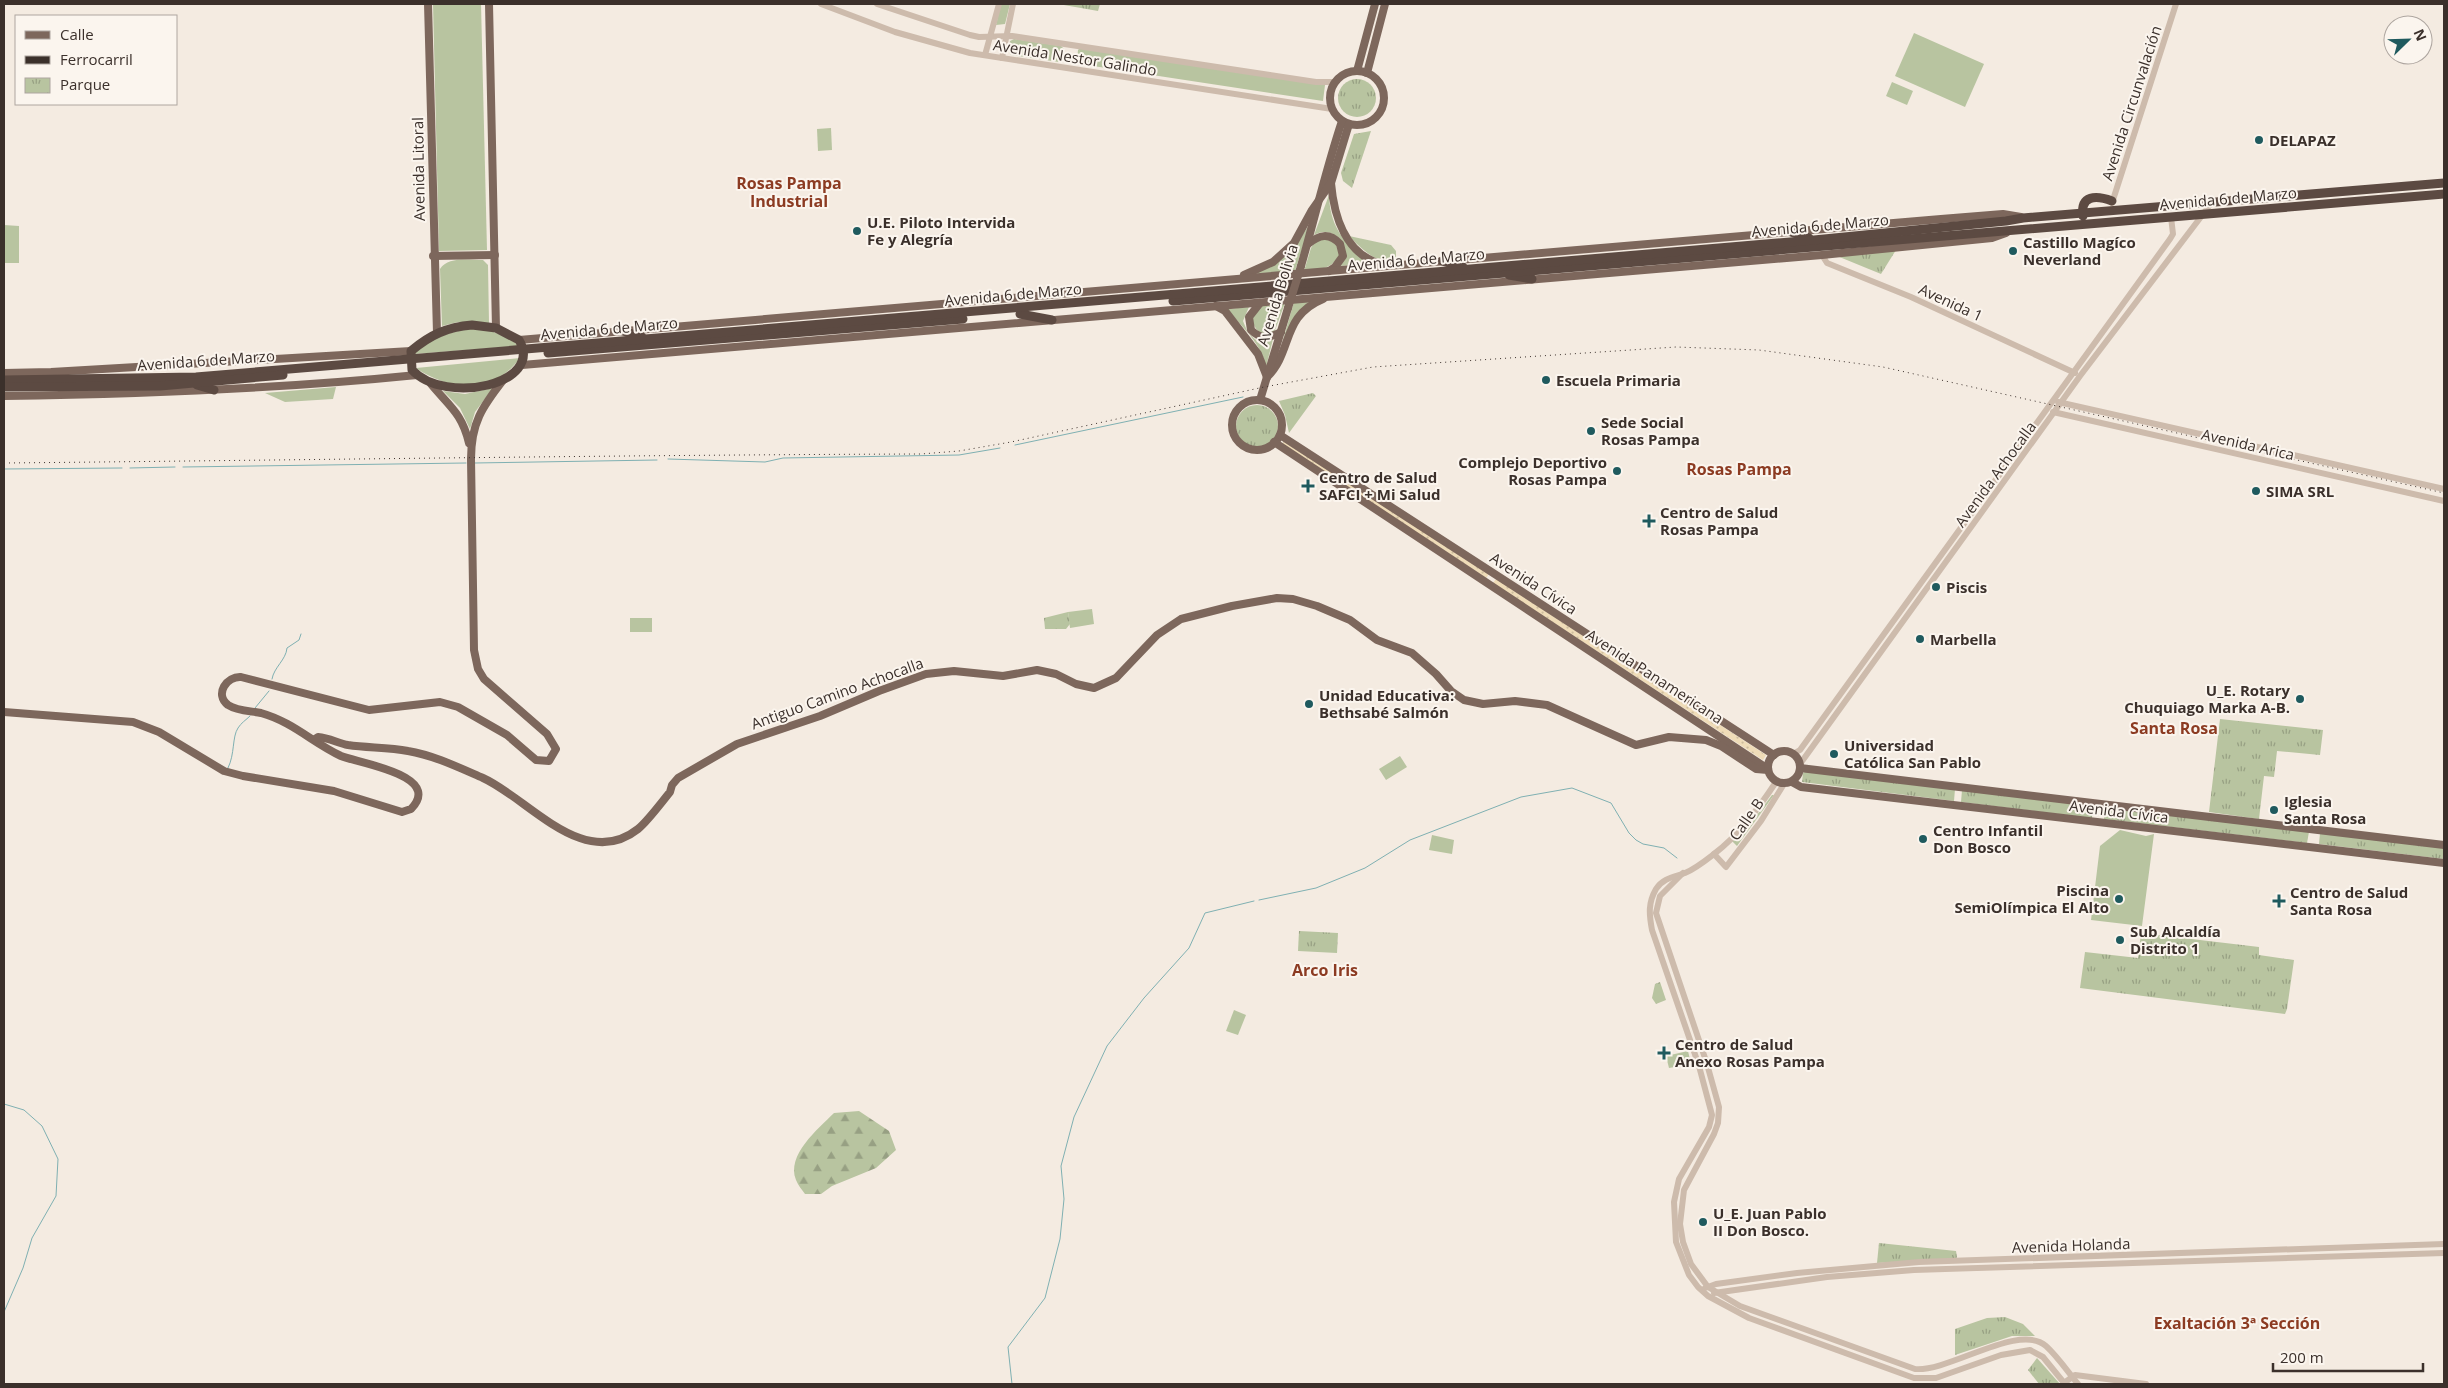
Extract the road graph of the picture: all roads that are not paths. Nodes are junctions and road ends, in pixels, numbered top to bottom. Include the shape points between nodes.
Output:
1 (428, 4) edge
2 (488, 4) edge
3 (821, 4) edge
4 (877, 4) edge
5 (999, 4) edge
6 (1013, 4) edge
7 (1374, 4) edge
8 (1385, 4) edge
9 (2176, 4) edge
10 (1005, 35) junction
11 (990, 37) junction
12 (985, 55) junction
13 (1002, 58) junction
14 (1357, 70) junction
15 (1367, 73) junction
16 (1335, 82) junction
17 (1332, 109) junction
18 (1346, 123) junction
19 (1331, 183) junction
20 (2444, 183) edge
21 (2444, 194) edge
22 (1321, 197) junction
23 (2213, 201) junction
24 (2112, 205) junction
25 (2082, 213) junction
26 (2204, 214) junction
27 (2171, 217) junction
28 (2023, 218) junction
29 (2084, 224) junction
30 (2015, 229) junction
31 (1791, 232) junction
32 (1814, 240) junction
33 (1308, 244) junction
34 (496, 255) junction
35 (1822, 255) junction
36 (433, 256) junction
37 (1442, 261) junction
38 (1393, 266) junction
39 (1468, 269) junction
40 (1329, 271) junction
41 (1498, 273) junction
42 (1228, 279) junction
43 (1532, 279) junction
44 (1330, 296) junction
45 (1260, 303) junction
46 (1216, 306) junction
47 (1020, 314) junction
48 (1052, 320) junction
49 (496, 328) junction
50 (623, 331) junction
51 (1281, 332) junction
52 (437, 333) junction
53 (647, 339) junction
54 (519, 340) junction
55 (524, 352) junction
56 (411, 358) junction
57 (522, 364) junction
58 (2073, 372) junction
59 (4, 373) edge
60 (417, 375) junction
61 (2080, 376) junction
62 (1267, 377) junction
63 (504, 379) junction
64 (4, 380) edge
65 (192, 384) junction
66 (431, 384) junction
67 (4, 387) edge
68 (214, 390) junction
69 (4, 396) edge
70 (1260, 400) junction
71 (2053, 401) junction
72 (2061, 403) junction
73 (2047, 410) junction
74 (2055, 412) junction
75 (1280, 435) junction
76 (1274, 442) junction
77 (471, 450) junction
78 (2444, 489) edge
79 (2444, 501) edge
80 (4, 712) edge
81 (315, 739) junction
82 (1774, 754) junction
83 (1793, 754) junction
84 (1800, 766) junction
85 (1768, 769) junction
86 (1784, 782) junction
87 (2444, 845) edge
88 (1714, 854) junction
89 (2444, 864) edge
90 (2444, 1244) edge
91 (2444, 1253) edge
92 (1705, 1289) junction
93 (1711, 1294) junction
94 (2072, 1376) junction
95 (2064, 1383) edge
96 (2078, 1384) edge
97 (2146, 1384) edge

1 - 36 main road, Avenida Litoral
2 - 34 main road
3 - 12 street, Avenida Nestor Galindo via 945,48
4 - 11 street, Avenida Nestor Galindo via 970,35
5 - 11 street
6 - 10 street
7 - 14 main road
8 - 15 main road
9 - 24 street, Avenida Circunvalación
10 - 11 street, Avenida Nestor Galindo
10 - 13 street
10 - 16 street, Avenida Nestor Galindo via 1316,82
11 - 12 street
12 - 13 street, Avenida Nestor Galindo
13 - 17 street, Avenida Nestor Galindo
14 - 15 main road
14 - 16 main road via 1344,74
15 - 18 main road via 1382,86 1383,109 1372,121 1357,126
16 - 17 main road via 1330,98
17 - 18 main road
18 - 19 main road, Avenida Bolivia
18 - 22 main road, Avenida Bolivia via 1323,180
19 - 22 main road, Avenida Bolivia
19 - 38 main road via 1335,213 1347,239 1362,255 1374,262
20 - 23 highway, Avenida 6 de Marzo
21 - 26 highway, Avenida 6 de Marzo
22 - 33 main road, Avenida Bolivia
22 - 42 main road via 1303,230 1283,253 1259,270
23 - 24 highway, Avenida 6 de Marzo
23 - 26 street, Avenida Achocalla
24 - 25 highway, Avenida 6 de Marzo
24 - 25 highway via 2098,196 2089,198
25 - 28 highway, Avenida 6 de Marzo
25 - 29 highway
26 - 27 highway, Avenida 6 de Marzo
26 - 61 street, Avenida Achocalla
27 - 29 highway, Avenida 6 de Marzo
27 - 58 street, Avenida Achocalla via 2173,234 2170,240
28 - 31 main road, Avenida 6 de Marzo via 2003,214
28 - 32 highway, Avenida 6 de Marzo
29 - 30 highway, Avenida 6 de Marzo
30 - 35 main road, Avenida 6 de Marzo via 1992,238
30 - 41 highway, Avenida 6 de Marzo
31 - 32 highway
31 - 37 main road, Avenida 6 de Marzo
32 - 39 highway, Avenida 6 de Marzo
33 - 40 main road via 1322,236 1330,236 1340,244 1342,256
33 - 51 main road, Avenida Bolivia, bridge
34 - 36 main road
34 - 49 main road
35 - 43 main road, Avenida 6 de Marzo
35 - 58 street, Avenida 1 via 1827,263 1911,297
36 - 52 main road, Avenida Litoral
37 - 38 main road, Avenida 6 de Marzo
37 - 39 highway
38 - 40 main road, Avenida 6 de Marzo
39 - 53 highway, Avenida 6 de Marzo
40 - 42 main road, Avenida 6 de Marzo
41 - 43 highway
41 - 47 highway, Avenida 6 de Marzo
42 - 50 main road, Avenida 6 de Marzo
43 - 44 main road, Avenida 6 de Marzo
44 - 45 main road, Avenida 6 de Marzo
44 - 62 main road via 1314,303 1299,316 1290,330 1277,367
45 - 46 main road, Avenida 6 de Marzo
45 - 51 main road via 1249,317 1251,330 1263,338
46 - 48 main road, Avenida 6 de Marzo
46 - 62 main road via 1225,311 1258,354
47 - 48 highway
47 - 55 highway, Avenida 6 de Marzo
48 - 57 main road, Avenida 6 de Marzo
49 - 52 highway via 472,325 452,327
49 - 54 highway
50 - 53 highway
50 - 54 main road, Avenida 6 de Marzo
51 - 62 main road, Avenida Bolivia
52 - 56 highway via 425,339
53 - 55 highway, Avenida 6 de Marzo
54 - 55 highway
55 - 56 highway, Avenida 6 de Marzo
55 - 57 highway
56 - 59 main road, Avenida 6 de Marzo
56 - 60 highway
56 - 64 highway, Avenida 6 de Marzo via 196,377
56 - 65 highway, Avenida 6 de Marzo
57 - 63 highway
58 - 61 street, Avenida 1
58 - 71 street, Avenida Achocalla
60 - 66 highway
60 - 68 main road, Avenida 6 de Marzo
61 - 72 street, Avenida Achocalla
62 - 70 main road, Avenida Bolivia
63 - 66 highway via 468,389
63 - 77 main road via 479,414 473,429
65 - 67 highway, Avenida 6 de Marzo
65 - 68 highway
66 - 77 main road via 460,418
68 - 69 main road, Avenida 6 de Marzo
70 - 75 main road via 1279,412
70 - 76 main road via 1239,408 1233,418 1234,433 1242,444 1254,449
71 - 72 street, Avenida Arica
71 - 73 street, Avenida Achocalla
72 - 74 street, Avenida Achocalla
72 - 78 street, Avenida Arica
73 - 74 street, Avenida Arica
73 - 83 street, Avenida Achocalla via 1800,750
74 - 79 street, Avenida Arica
74 - 84 street, Avenida Achocalla
75 - 76 main road
75 - 82 main road, Avenida Cívica
76 - 85 main road, Avenida Panamericana
77 - 81 main road via 469,524 473,639 478,669 492,687 547,734 556,749 554,757 549,761 536,760 507,735 458,707 440,702 368,710 241,677 231,678 224,686 223,697 228,705 280,719
80 - 81 main road via 133,722 159,732 224,771 334,790 402,812 416,803 416,789 407,777 342,756
81 - 85 main road, Antiguo Camino Achocalla via 326,738 346,744 420,754 497,785 539,817 564,831 582,839 610,841 639,829 678,778 716,755 737,744 820,716 879,691 943,671 1003,676 1037,670 1094,688 1116,678 1156,635 1180,619 1276,598 1317,606 1350,620 1377,640 1412,653 1464,700 1483,704 1526,701 1548,705 1636,745 1669,737 1706,740 1756,768
82 - 83 main road via 1785,751
82 - 85 main road
83 - 84 main road
84 - 86 main road via 1798,775
84 - 87 main road, Avenida Cívica
85 - 86 main road
86 - 88 street, Calle B
86 - 88 street, Calle B via 1761,821 1726,867
86 - 89 main road, Avenida Cívica via 1801,787
88 - 92 street, Calle B via 1683,873 1660,896 1656,913 1718,1102 1716,1129 1685,1186 1680,1216 1688,1258
90 - 92 street, Avenida Holanda via 1919,1262 1796,1273
91 - 93 street, Avenida Holanda via 1914,1270 1828,1277
92 - 93 street, Calle B
93 - 94 street via 1915,1369 1941,1367 2008,1341 2035,1340 2046,1346
93 - 95 street via 1764,1324 1914,1378 1936,1378 2001,1355 2030,1350 2043,1357
94 - 95 street
94 - 96 street
94 - 97 street

